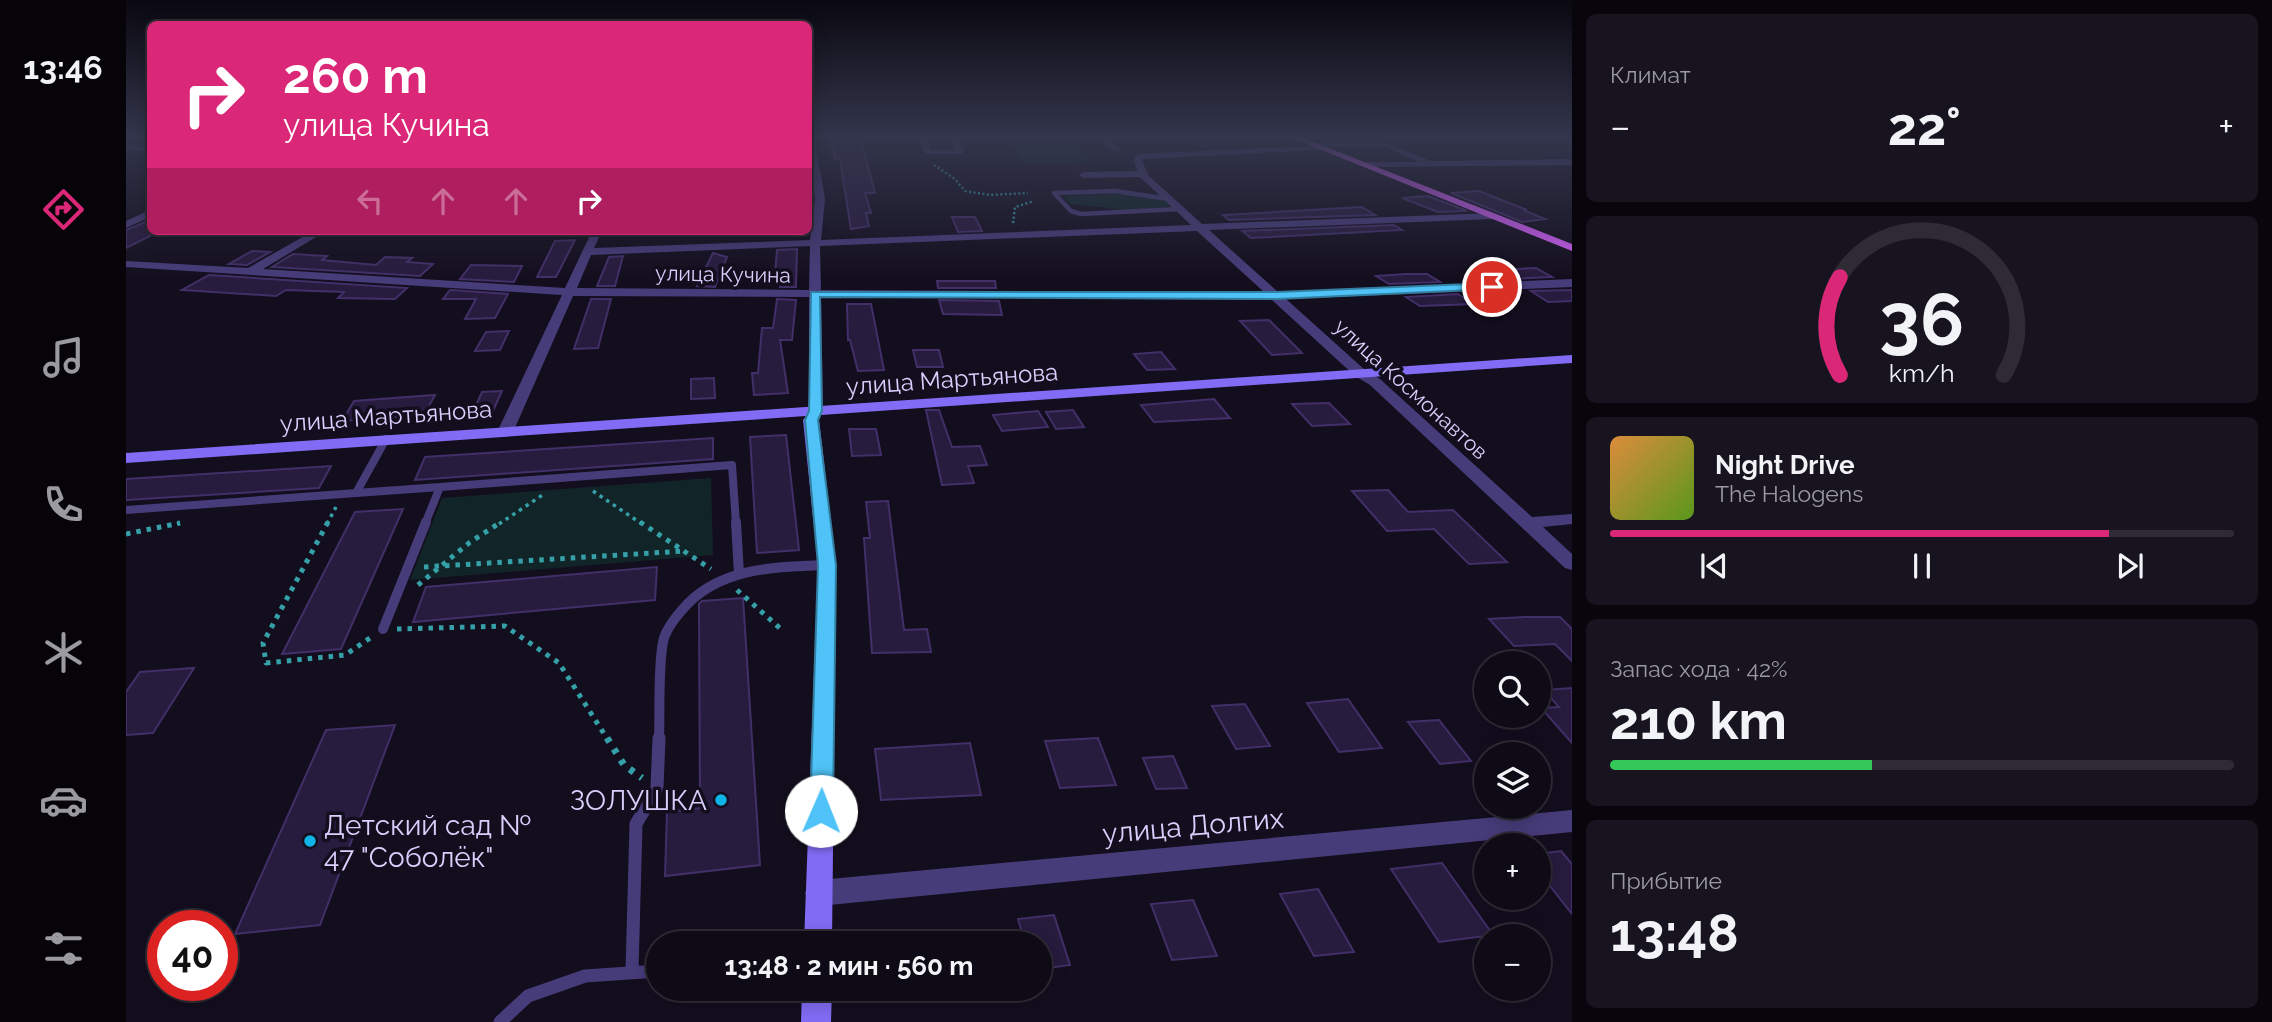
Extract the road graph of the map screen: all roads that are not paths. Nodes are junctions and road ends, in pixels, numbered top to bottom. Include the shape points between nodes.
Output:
1 (817, 184) edge
2 (1154, 184) edge
3 (1413, 184) edge
4 (1174, 204) junction
5 (147, 214) edge
6 (1492, 216) junction
7 (126, 225) edge
8 (1200, 227) junction
9 (314, 235) edge
10 (595, 235) edge
11 (815, 242) junction
12 (1572, 248) edge
13 (587, 252) junction
14 (126, 264) edge
15 (248, 274) junction
16 (1572, 283) edge
17 (568, 292) junction
18 (815, 294) junction
19 (1277, 296) junction
20 (1572, 359) edge
21 (1360, 373) junction
22 (816, 411) junction
23 (506, 430) junction
24 (386, 439) junction
25 (126, 458) edge
26 (440, 487) junction
27 (356, 493) junction
28 (126, 510) edge
29 (1572, 519) edge
30 (1528, 523) junction
31 (1572, 564) edge
32 (827, 565) junction
33 (739, 573) junction
34 (383, 629) road end
35 (1572, 821) edge
36 (819, 893) junction
37 (818, 931) edge
38 (632, 971) junction
39 (646, 971) edge
40 (817, 1001) edge
41 (500, 1022) edge
42 (816, 1022) edge

1 - 11 street via 820,199
2 - 4 street, улица Космонавтов
3 - 6 main road
4 - 4 lane via 1081,214 1071,211 1054,193 1115,191
4 - 8 street, улица Космонавтов
5 - 7 street
6 - 8 street
6 - 12 main road
8 - 11 street
8 - 19 street, улица Космонавтов
9 - 15 street
10 - 13 street
11 - 13 street
11 - 18 street
13 - 17 street
14 - 15 street, улица Кучина
15 - 17 street, улица Кучина
16 - 19 street, улица Кучина
17 - 18 street, улица Кучина
17 - 23 street
18 - 19 street, улица Кучина
18 - 22 street
19 - 21 street, улица Космонавтов
20 - 21 main road, улица Мартьянова
21 - 22 main road, улица Мартьянова
21 - 30 street, улица Космонавтов
22 - 23 main road, улица Мартьянова
22 - 32 main road via 811,420
23 - 24 main road, улица Мартьянова
24 - 25 main road, улица Мартьянова
24 - 27 lane
26 - 27 lane
26 - 33 lane via 732,465
26 - 34 lane
27 - 28 lane
29 - 30 street
30 - 31 street, улица Космонавтов
32 - 33 lane
32 - 36 main road
33 - 38 lane via 696,593 672,618 663,641 657,788 636,824
35 - 36 street, улица Долгих
36 - 37 main road
38 - 39 lane
38 - 41 lane via 584,976 528,996
40 - 42 main road

